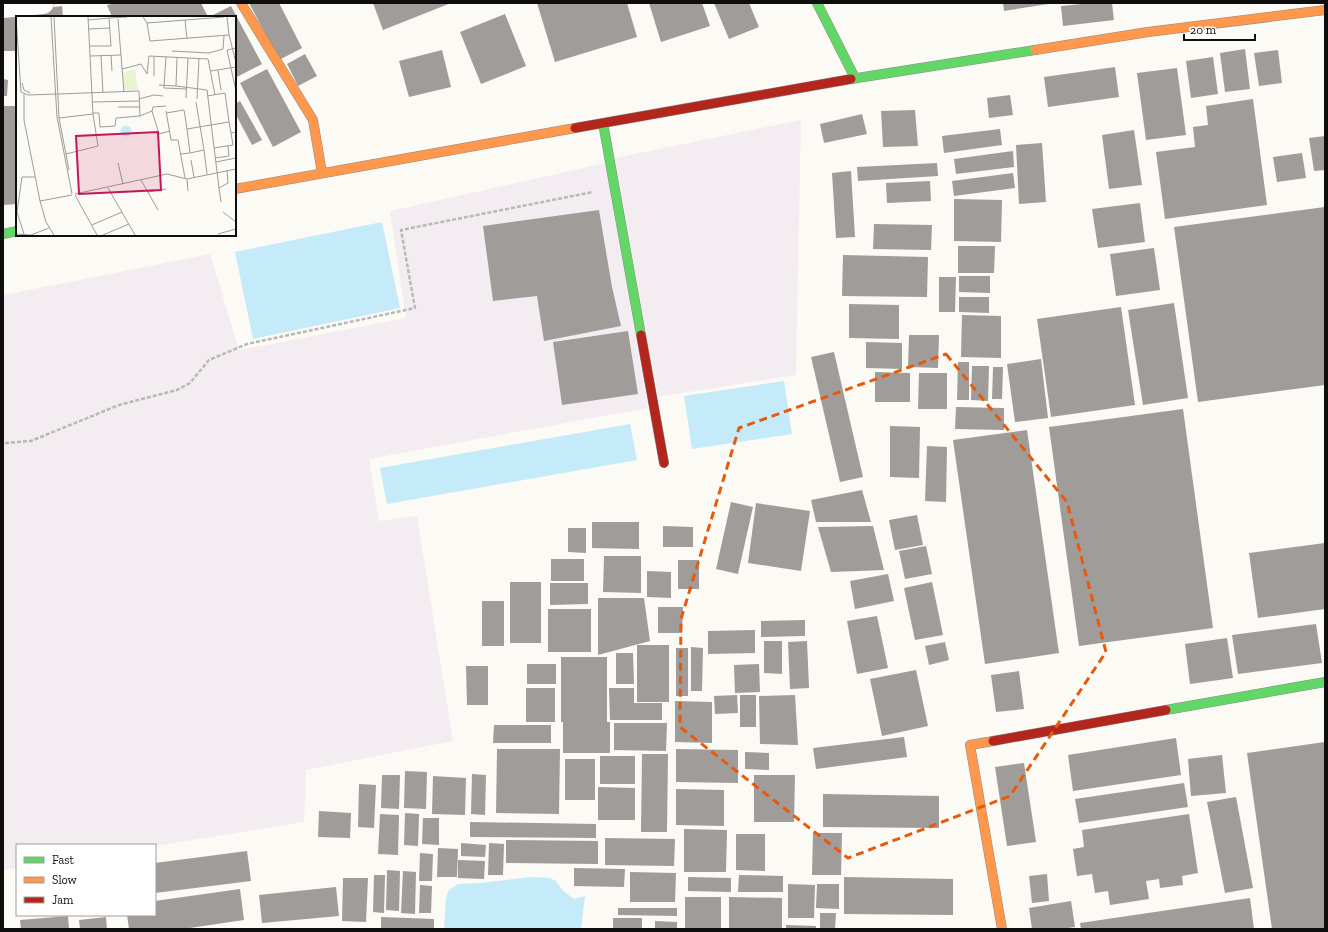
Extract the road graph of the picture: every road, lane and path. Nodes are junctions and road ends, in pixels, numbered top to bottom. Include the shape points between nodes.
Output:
1 (43, 3) edge
2 (242, 3) edge
3 (817, 3) edge
4 (3, 7) edge
5 (1325, 10) edge
6 (855, 78) junction
7 (603, 122) junction
8 (322, 173) junction
9 (615, 188) junction
10 (236, 189) edge
11 (16, 231) edge
12 (3, 234) edge
13 (5, 443) dead end
14 (664, 463) dead end
15 (1325, 682) edge
16 (1002, 929) edge

1 - 4 street
2 - 8 street via 313,120
3 - 6 street
5 - 6 street via 1148,32
6 - 7 street
7 - 8 street
7 - 9 street
8 - 10 street
9 - 13 path via 401,230 415,308 247,344 209,360 190,383 177,390 119,405 31,441
9 - 14 street
11 - 12 street
15 - 16 street via 970,745

